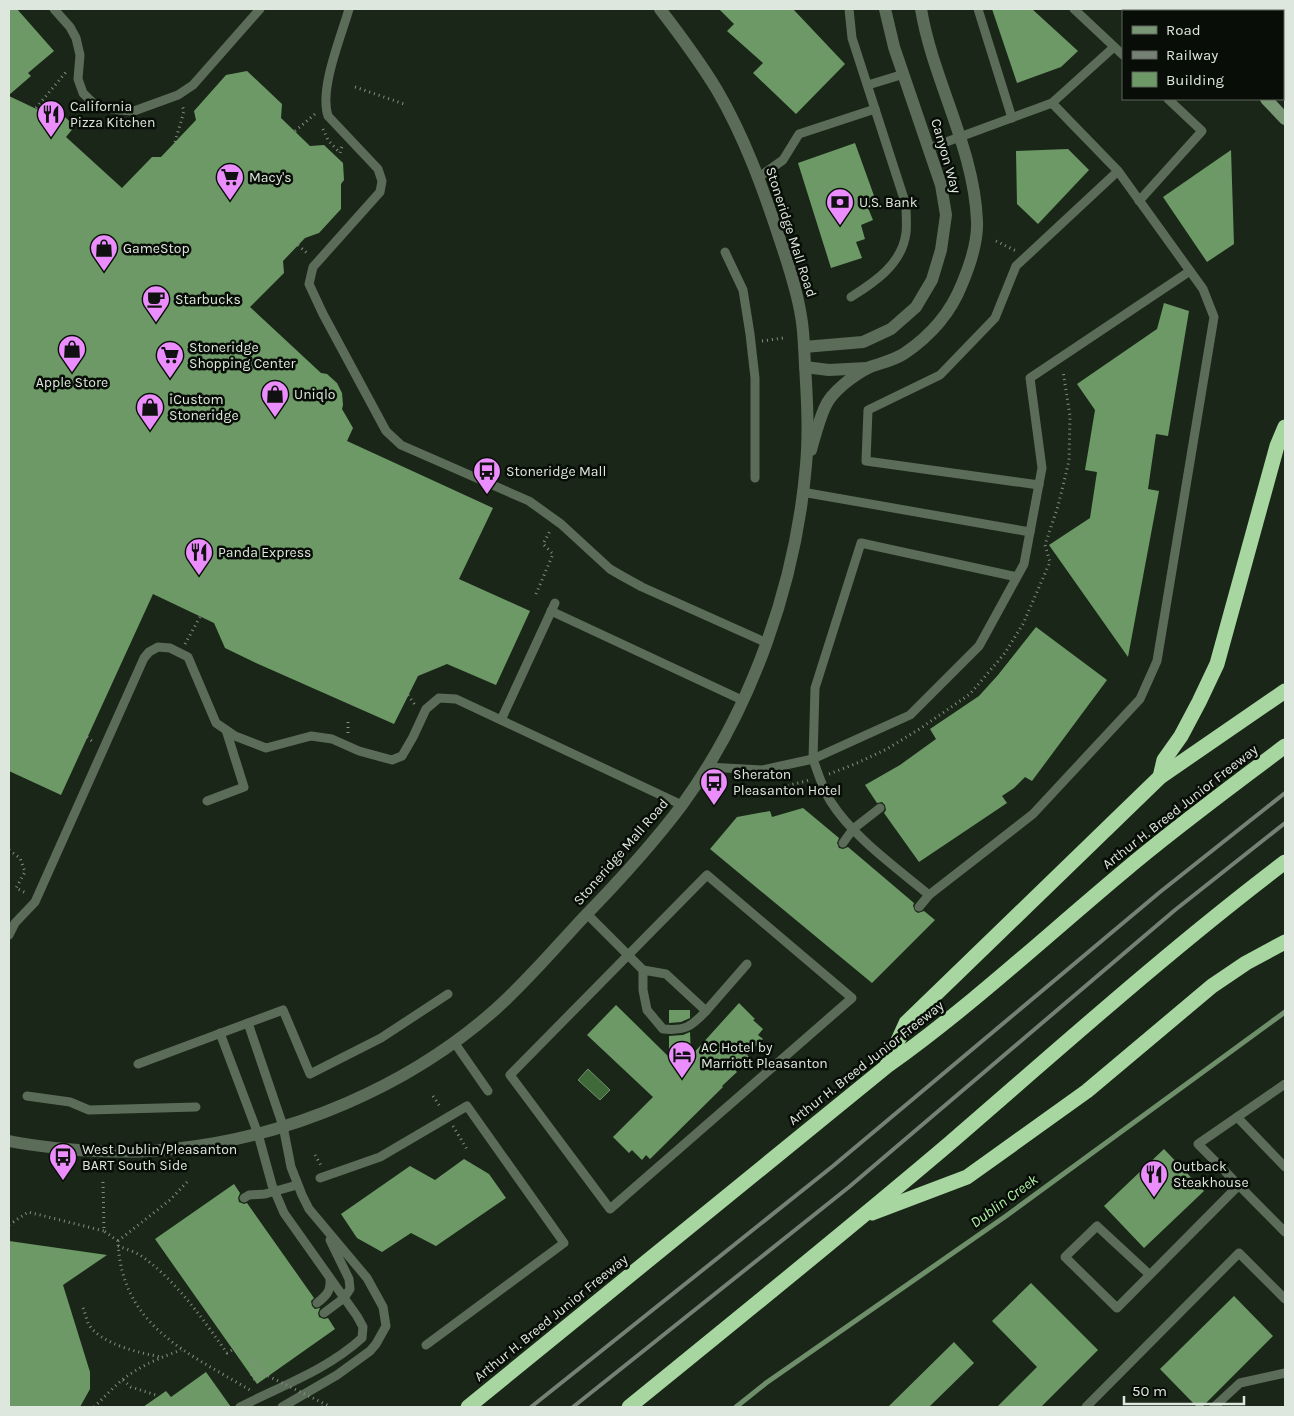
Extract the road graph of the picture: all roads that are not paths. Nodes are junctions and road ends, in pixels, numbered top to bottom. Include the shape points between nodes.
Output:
1 (54, 9) edge
2 (260, 9) edge
3 (349, 9) edge
4 (660, 9) edge
5 (849, 9) edge
6 (885, 9) edge
7 (921, 9) edge
8 (978, 9) edge
9 (1074, 9) edge
10 (1114, 47) junction
11 (1122, 54) edge
12 (904, 74) junction
13 (868, 85) junction
14 (1169, 100) edge
15 (1267, 100) edge
16 (1052, 103) junction
17 (875, 109) junction
18 (1012, 118) junction
19 (1285, 119) edge
20 (960, 137) junction
21 (930, 148) junction
22 (1118, 171) junction
23 (759, 177) junction
24 (1139, 201) junction
25 (726, 252) dead end
26 (1190, 271) junction
27 (851, 297) dead end
28 (804, 347) junction
29 (805, 367) junction
30 (867, 368) junction
31 (1285, 427) edge
32 (806, 464) junction
33 (754, 478) dead end
34 (1039, 485) junction
35 (802, 492) junction
36 (1030, 532) junction
37 (1017, 577) junction
38 (766, 643) junction
39 (1285, 691) edge
40 (742, 700) junction
41 (501, 720) junction
42 (226, 730) junction
43 (1285, 746) edge
44 (813, 759) junction
45 (707, 767) junction
46 (1160, 777) junction
47 (207, 801) dead end
48 (682, 805) junction
49 (880, 808) dead end
50 (853, 829) junction
51 (843, 842) dead end
52 (1285, 862) edge
53 (929, 895) junction
54 (919, 907) dead end
55 (587, 914) junction
56 (9, 935) edge
57 (1285, 942) edge
58 (629, 955) junction
59 (747, 964) dead end
60 (643, 970) junction
61 (448, 994) dead end
62 (706, 1010) junction
63 (248, 1023) junction
64 (220, 1033) junction
65 (454, 1042) junction
66 (138, 1064) dead end
67 (887, 1066) junction
68 (1285, 1084) edge
69 (488, 1091) dead end
70 (27, 1096) dead end
71 (196, 1107) dead end
72 (1237, 1117) junction
73 (283, 1126) junction
74 (258, 1134) junction
75 (9, 1141) edge
76 (1285, 1167) edge
77 (320, 1178) dead end
78 (297, 1185) junction
79 (1239, 1185) junction
80 (274, 1191) junction
81 (244, 1198) dead end
82 (860, 1218) junction
83 (321, 1222) junction
84 (1285, 1232) edge
85 (1150, 1275) junction
86 (330, 1279) junction
87 (344, 1298) junction
88 (1285, 1298) edge
89 (317, 1303) dead end
90 (324, 1313) dead end
91 (426, 1345) dead end
92 (1285, 1373) edge
93 (240, 1407) edge
94 (282, 1407) edge
95 (468, 1407) edge
96 (629, 1407) edge
97 (1086, 1407) edge
98 (1214, 1407) edge

1 - 2 lane via 76,38 80,55 78,78 83,93 96,106 134,111 178,95 193,85
3 - 38 lane via 328,81 326,108 328,116 378,169 382,181 380,192 313,267 309,284 386,431 401,445 529,501 561,524 610,569 642,587
4 - 23 street, Stoneridge Mall Road via 718,92
5 - 13 lane via 852,38
6 - 12 street, Canyon Way
7 - 20 street, Canyon Way via 937,74
8 - 18 lane
9 - 10 lane
10 - 11 lane
10 - 16 lane
12 - 13 lane
12 - 21 street, Canyon Way
13 - 17 lane
14 - 24 lane via 1202,131
15 - 19 main road
16 - 18 lane
16 - 22 lane
17 - 23 lane via 798,134 783,160
17 - 27 lane via 906,205 906,234 896,260 877,281
18 - 20 lane
20 - 21 lane
20 - 30 street, Canyon Way via 967,159 977,222 971,263 956,299 935,328 904,354
21 - 28 street, Canyon Way via 946,215 942,250 932,280 916,307 891,329 863,342
22 - 24 lane
22 - 34 lane via 1016,266 995,318 940,375 868,410 866,461
23 - 28 street, Stoneridge Mall Road via 791,274 801,315
24 - 26 lane
25 - 33 lane via 744,290 751,342 755,378
26 - 34 lane via 1030,378 1042,468
26 - 53 lane via 1203,289 1214,317 1157,662 1140,699 1032,814
28 - 29 street, Stoneridge Mall Road
29 - 30 street, Canyon Way via 829,370
29 - 32 street, Stoneridge Mall Road
30 - 32 street, Canyon Way via 848,381 825,405
31 - 46 highway via 1276,446 1216,664 1182,736 1164,760
32 - 35 street, Stoneridge Mall Road
34 - 36 lane
35 - 36 lane
35 - 38 street, Stoneridge Mall Road via 780,600
36 - 37 lane via 1024,564
37 - 44 lane via 979,646 910,715
37 - 44 lane via 861,543 815,688
38 - 40 street, Stoneridge Mall Road
39 - 46 highway
40 - 41 lane via 553,607
40 - 45 street, Stoneridge Mall Road
41 - 42 lane via 456,699 439,698 426,709 402,756 392,760 332,739 311,736 266,748
41 - 48 lane
42 - 47 lane via 244,787
42 - 56 lane via 216,723 188,657 170,648 158,647 150,652 144,658 35,902 15,923
43 - 67 highway, Arthur H. Breed Junior Freeway via 1132,864 926,1038
44 - 45 lane via 762,770
44 - 50 lane via 830,802
45 - 48 street, Stoneridge Mall Road
46 - 67 highway via 906,1022
48 - 55 street, Stoneridge Mall Road
49 - 50 lane
50 - 51 lane
50 - 53 lane
52 - 82 highway via 1150,970
53 - 54 lane
55 - 58 lane
55 - 65 street, Stoneridge Mall Road via 497,1008
57 - 82 highway via 1212,986 1087,1091 967,1177
58 - 58 lane via 708,875 852,998 610,1209 510,1075
58 - 60 lane
59 - 62 lane
60 - 62 lane via 666,974
60 - 62 lane via 647,1010 663,1029 678,1030 693,1025
61 - 63 lane via 381,1038 310,1074 283,1010
63 - 64 lane
63 - 73 lane
64 - 66 lane
64 - 74 lane
65 - 69 lane
65 - 73 street, Stoneridge Mall Road via 405,1075 351,1102
67 - 95 highway, Arthur H. Breed Junior Freeway
68 - 72 lane
70 - 71 lane via 70,1102 89,1110
72 - 76 lane
72 - 79 lane via 1198,1144
73 - 74 street, Stoneridge Mall Road
73 - 78 lane
74 - 75 street, Stoneridge Mall Road via 172,1150 123,1151
74 - 80 lane
77 - 91 lane via 380,1156 467,1106 564,1243
78 - 80 lane
78 - 83 lane
79 - 84 lane
79 - 85 lane
80 - 81 lane
80 - 86 lane via 284,1213
82 - 96 highway
83 - 87 lane via 349,1279 350,1289
83 - 94 lane via 367,1278 383,1307 386,1326 370,1351 337,1375
85 - 85 lane via 1117,1308 1065,1257 1097,1226
86 - 87 lane
86 - 89 lane via 330,1288
87 - 90 lane
87 - 93 lane via 363,1328 362,1338 327,1365
88 - 97 lane via 1238,1253
92 - 98 lane via 1240,1383

